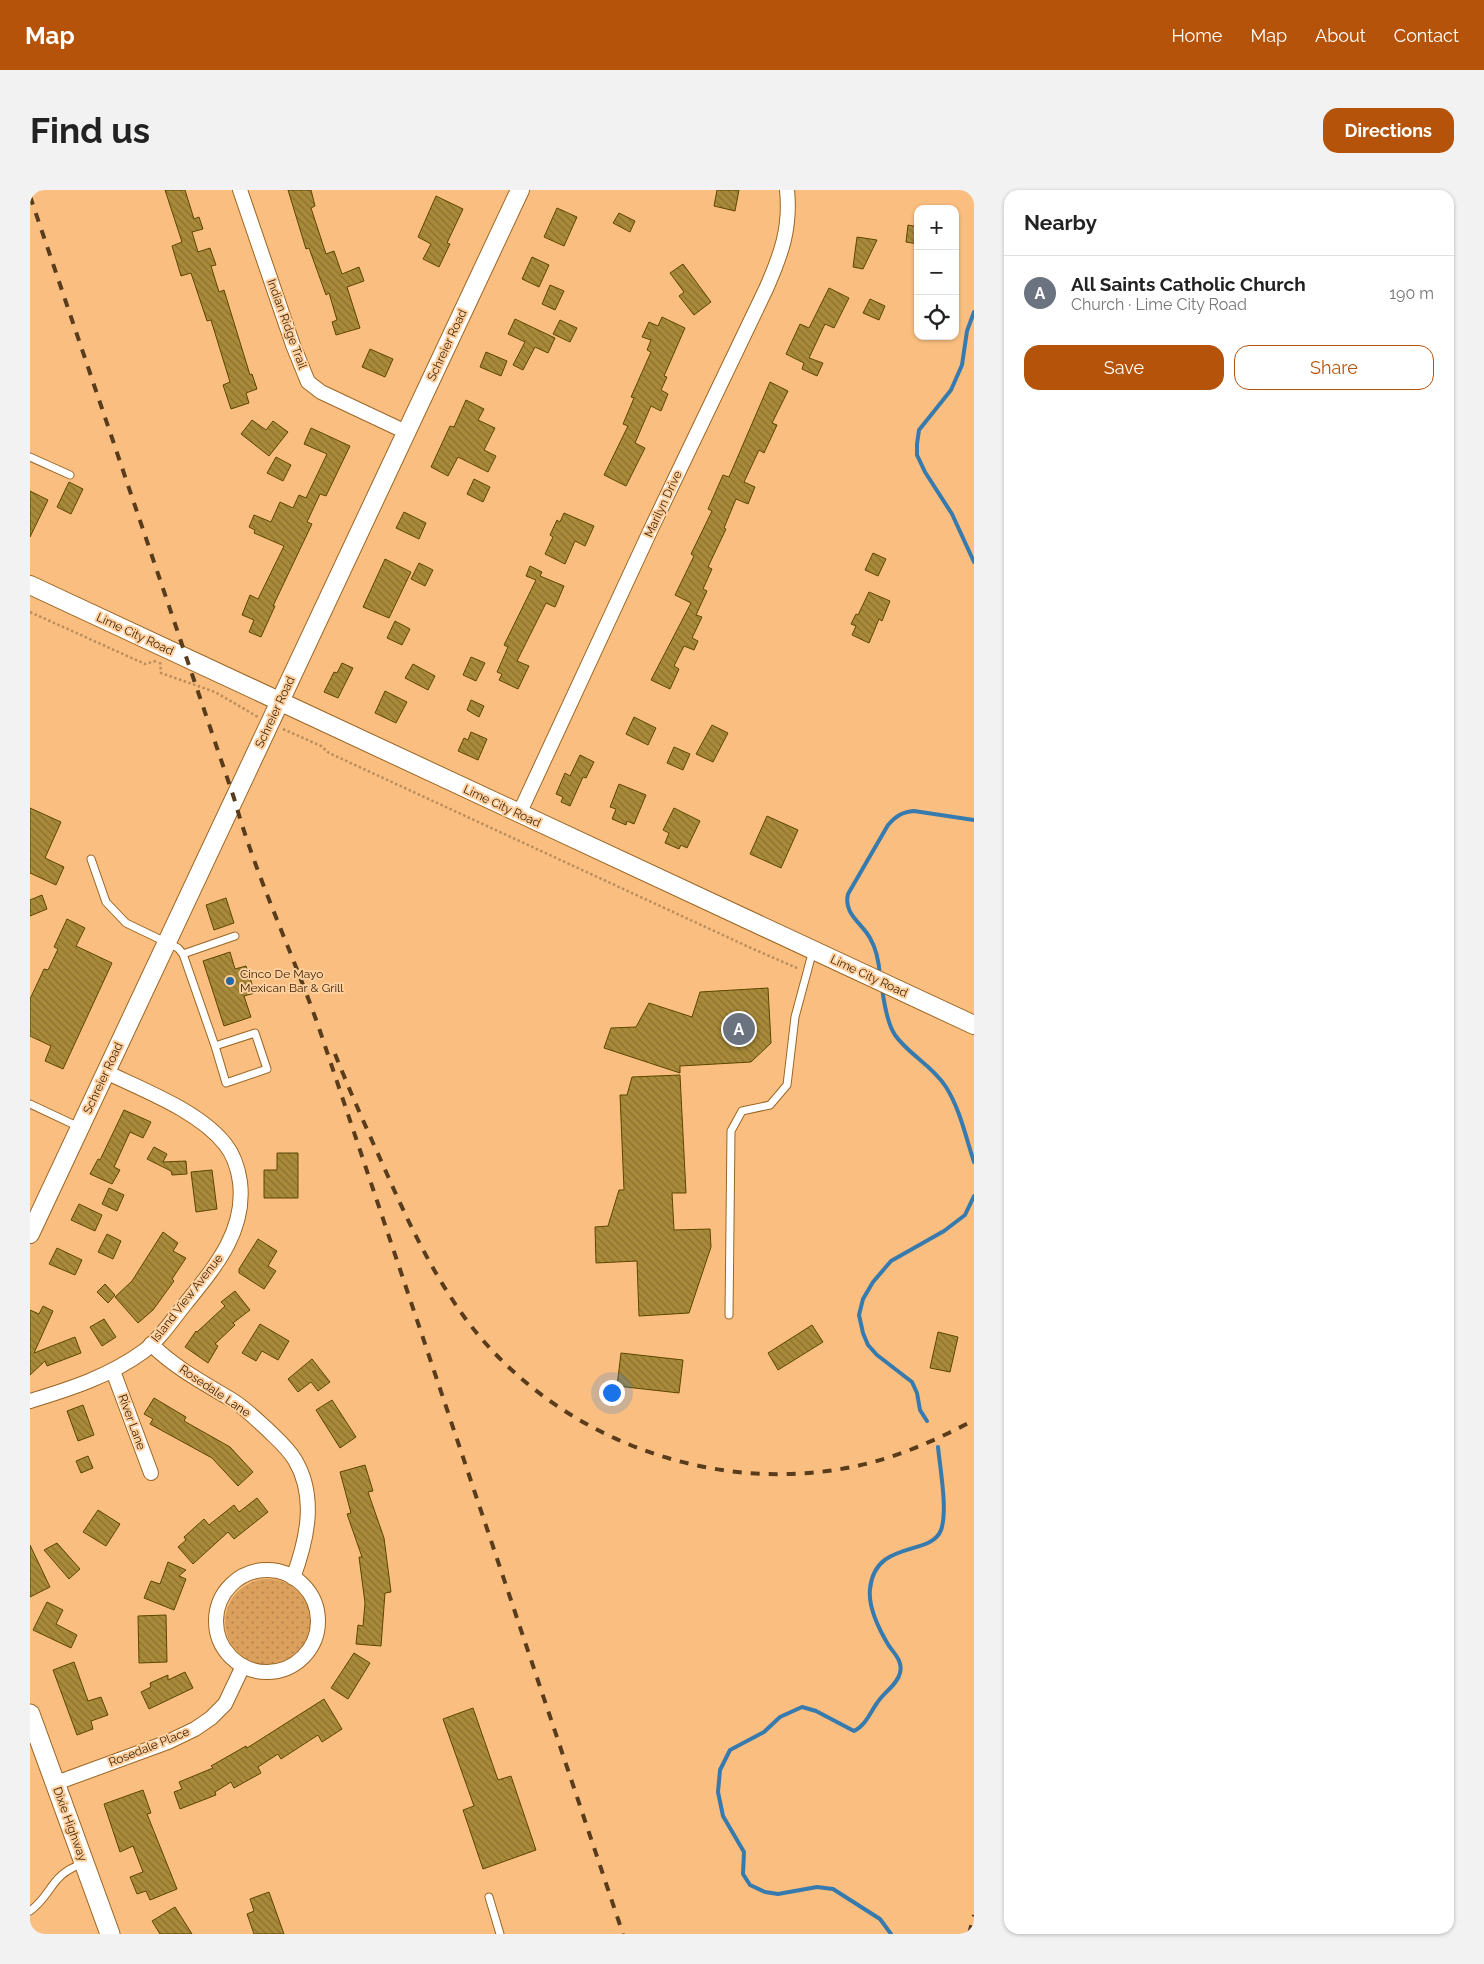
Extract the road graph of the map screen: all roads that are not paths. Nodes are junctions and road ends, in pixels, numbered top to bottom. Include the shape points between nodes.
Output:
1 (240, 190) edge
2 (520, 190) edge
3 (787, 190) edge
4 (406, 432) junction
5 (30, 457) edge
6 (70, 475) dead end
7 (30, 585) edge
8 (279, 702) junction
9 (519, 814) junction
10 (91, 859) dead end
11 (235, 936) dead end
12 (167, 942) junction
13 (813, 950) junction
14 (183, 954) junction
15 (974, 1025) edge
16 (215, 1046) junction
17 (106, 1072) junction
18 (30, 1104) edge
19 (80, 1127) junction
20 (30, 1234) edge
21 (729, 1315) dead end
22 (151, 1344) junction
23 (113, 1371) junction
24 (30, 1401) edge
25 (151, 1473) dead end
26 (293, 1578) junction
27 (242, 1666) junction
28 (30, 1714) edge
29 (56, 1783) junction
30 (84, 1863) junction
31 (489, 1897) dead end
32 (30, 1912) edge
33 (110, 1934) edge
34 (500, 1934) edge

1 - 4 street, Indian Ridge Trail via 308,382 322,392
2 - 4 street, Schreier Road
3 - 9 street, Marilyn Drive via 787,232 766,289
4 - 8 street, Schreier Road
5 - 6 lane
7 - 8 street, Lime City Road
8 - 9 street, Lime City Road
8 - 12 street, Schreier Road
9 - 13 street, Lime City Road
10 - 12 lane via 106,902 126,923
11 - 14 lane
12 - 14 lane
12 - 17 street, Schreier Road
13 - 15 street, Lime City Road
13 - 21 lane via 795,1017 787,1085 770,1104 742,1111 731,1131
14 - 16 lane
16 - 16 lane via 226,1083 267,1069 255,1033
17 - 19 street, Schreier Road
17 - 22 street, Island View Avenue via 192,1115 210,1128 227,1148 238,1171 240,1213 230,1242 202,1284
18 - 19 lane
19 - 20 street, Schreier Road
22 - 23 street, Island View Avenue
22 - 26 street, Rosedale Lane via 181,1369 247,1410 295,1459 309,1510 302,1555
23 - 24 street, Island View Avenue
23 - 25 street, River Lane
26 - 27 street via 305,1588 316,1607 318,1628 311,1648 288,1668 257,1672
26 - 27 street via 272,1571 253,1573 232,1585 223,1596 216,1625 218,1635 222,1645
27 - 29 street, Rosedale Place via 225,1704 195,1729
28 - 29 main road, Dixie Highway
29 - 30 main road, Dixie Highway
30 - 32 lane via 58,1877
30 - 33 main road, Dixie Highway
31 - 34 lane

